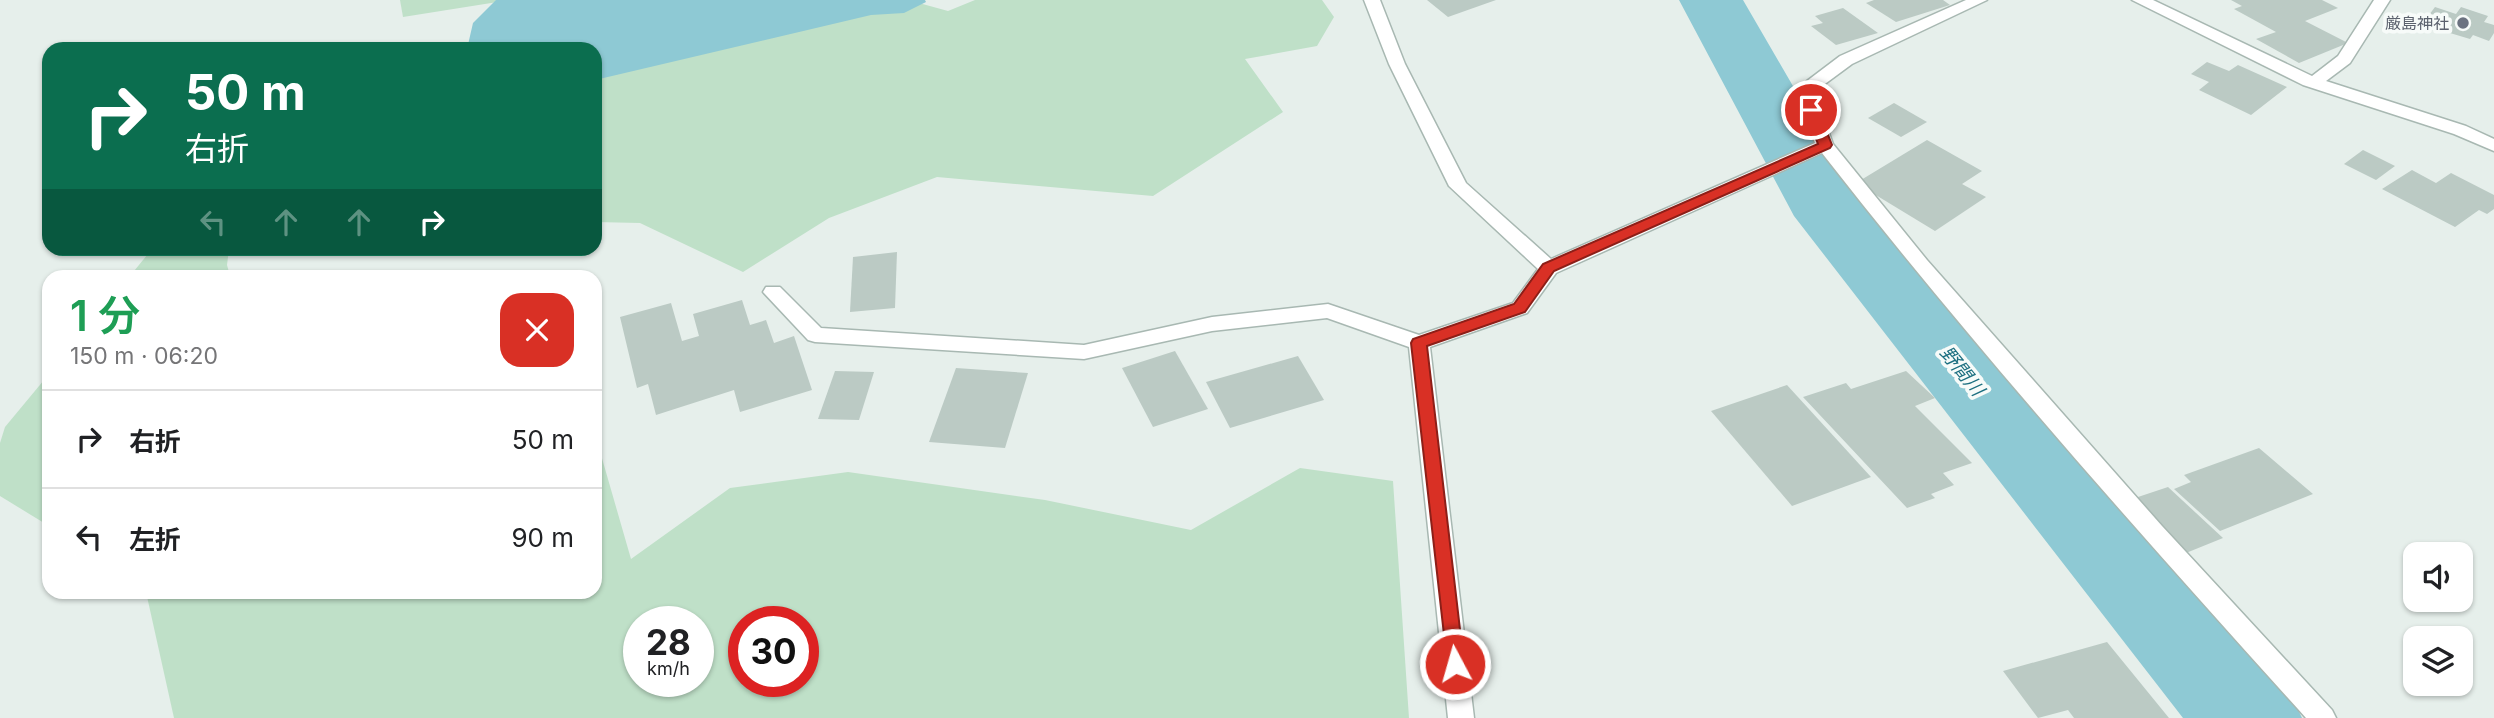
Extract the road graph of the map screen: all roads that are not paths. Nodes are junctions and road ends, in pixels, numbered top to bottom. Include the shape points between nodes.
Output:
1 (1372, 0) edge
2 (1979, 0) edge
3 (2140, 0) edge
4 (2382, 0) edge
5 (2314, 82) junction
6 (1825, 145) junction
7 (2494, 146) edge
8 (1549, 268) junction
9 (773, 292) dead end
10 (1419, 343) junction
11 (1461, 718) edge
12 (2323, 718) edge

1 - 8 street via 1397,64 1458,186
2 - 6 street via 1846,60 1805,92
3 - 5 street
4 - 5 street via 2344,59
5 - 7 street via 2460,130
6 - 8 street
6 - 12 street via 1920,265
8 - 10 street via 1520,308
9 - 10 street via 814,335 976,348 1084,352 1212,324 1328,311
10 - 11 street

